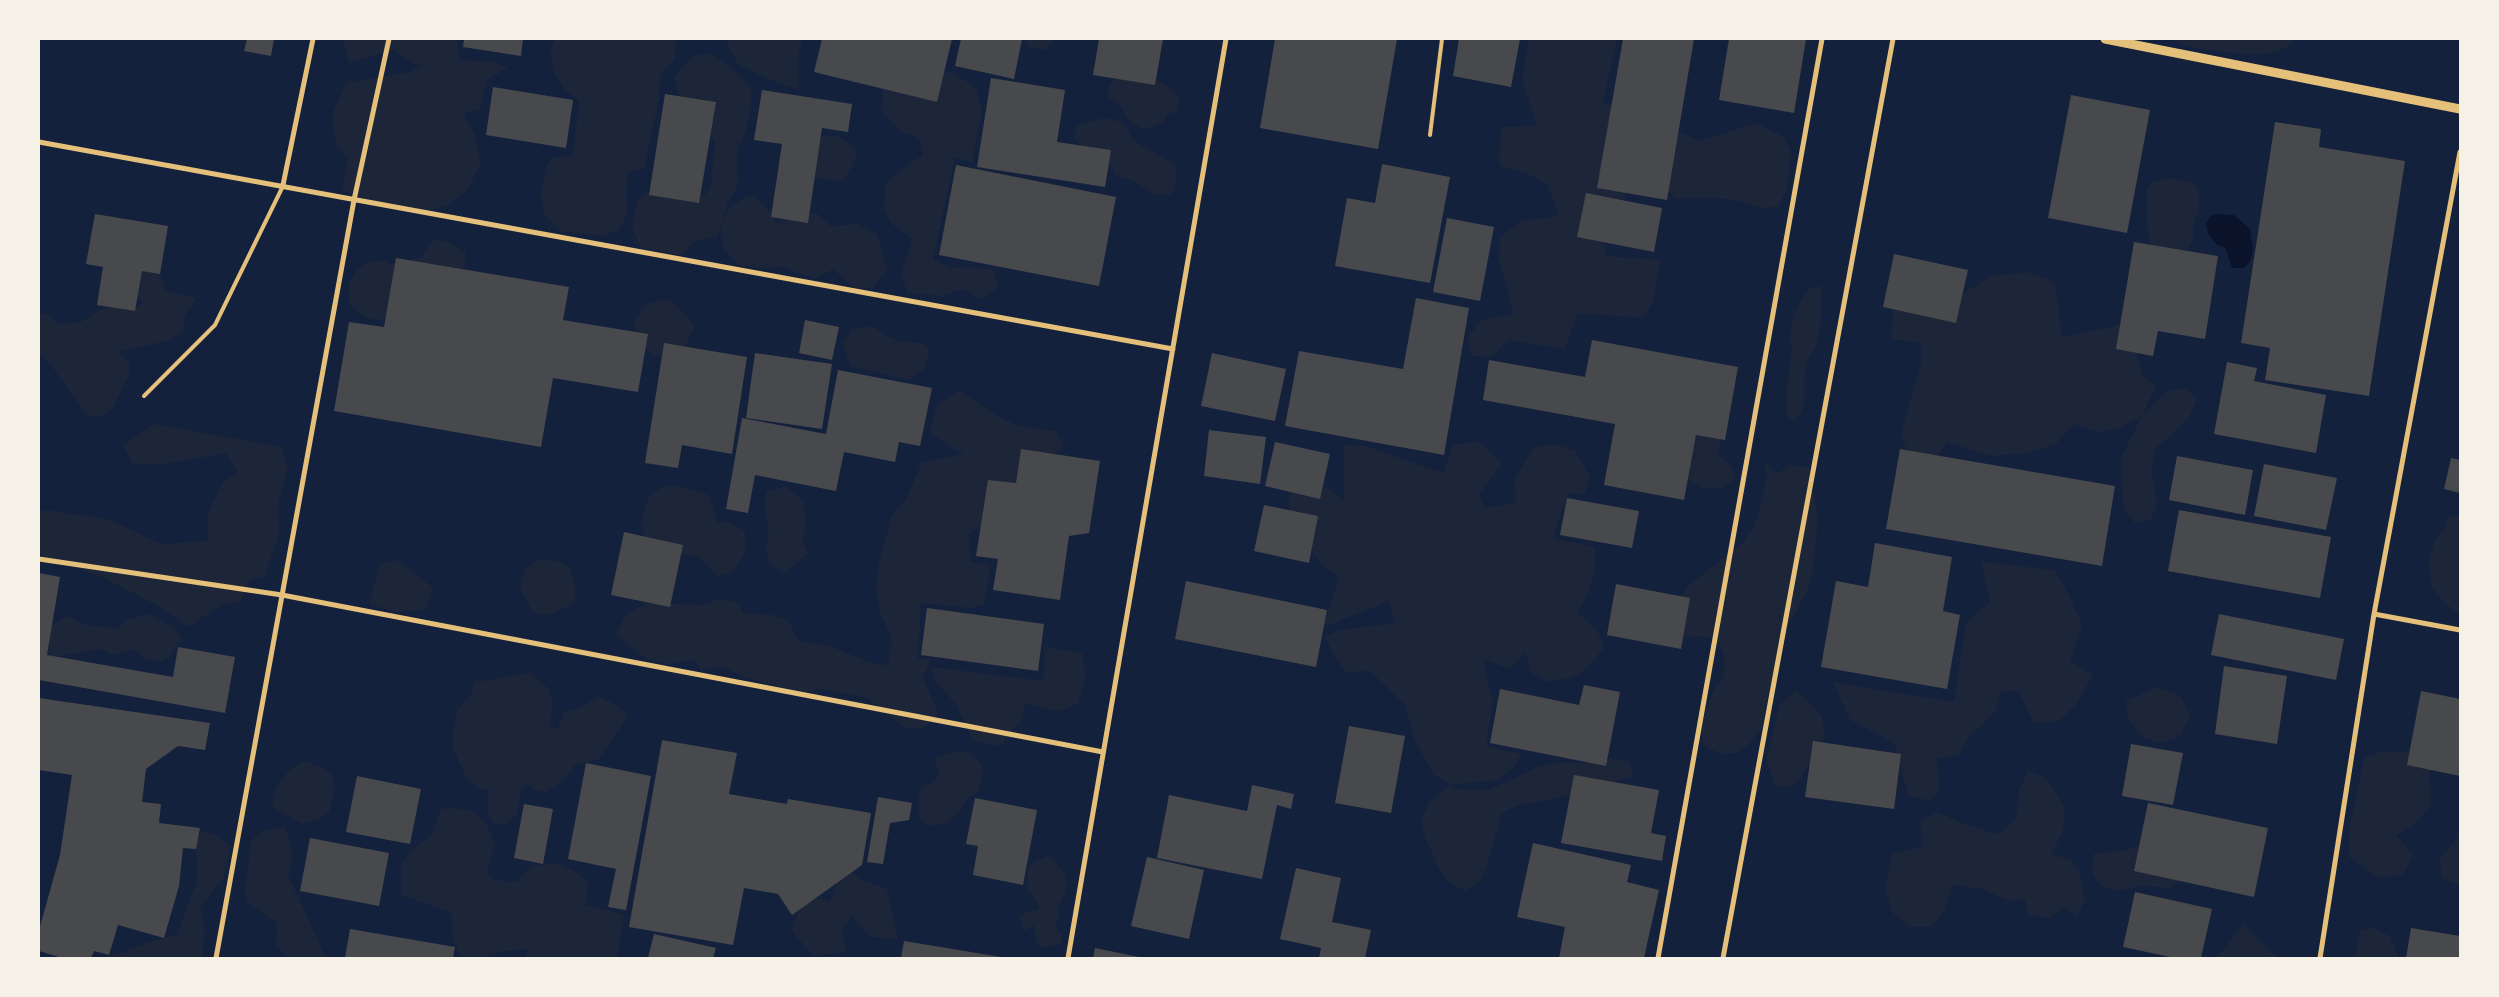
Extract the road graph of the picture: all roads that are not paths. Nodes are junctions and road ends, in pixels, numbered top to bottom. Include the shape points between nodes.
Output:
1 (313, 39) edge
2 (389, 39) edge
3 (1226, 39) edge
4 (1442, 39) edge
5 (1822, 39) edge
6 (1893, 39) edge
7 (2105, 39) edge
8 (2460, 109) edge
9 (1430, 135) dead end
10 (39, 142) edge
11 (2460, 152) edge
12 (283, 185) junction
13 (354, 200) junction
14 (1173, 349) junction
15 (144, 396) dead end
16 (39, 559) edge
17 (282, 595) junction
18 (2374, 614) junction
19 (2460, 630) edge
20 (1103, 752) junction
21 (216, 958) edge
22 (1068, 958) edge
23 (1658, 958) edge
24 (1724, 958) edge
25 (2320, 958) edge

1 - 12 street
2 - 13 street
3 - 14 street
4 - 9 lane
5 - 23 street
6 - 24 street
7 - 8 street
10 - 12 street
11 - 18 street
12 - 13 street
12 - 15 lane via 215,325
13 - 14 street
13 - 17 street
14 - 20 street
16 - 17 street
17 - 20 street
17 - 21 street
18 - 19 street
18 - 25 street
20 - 22 street

